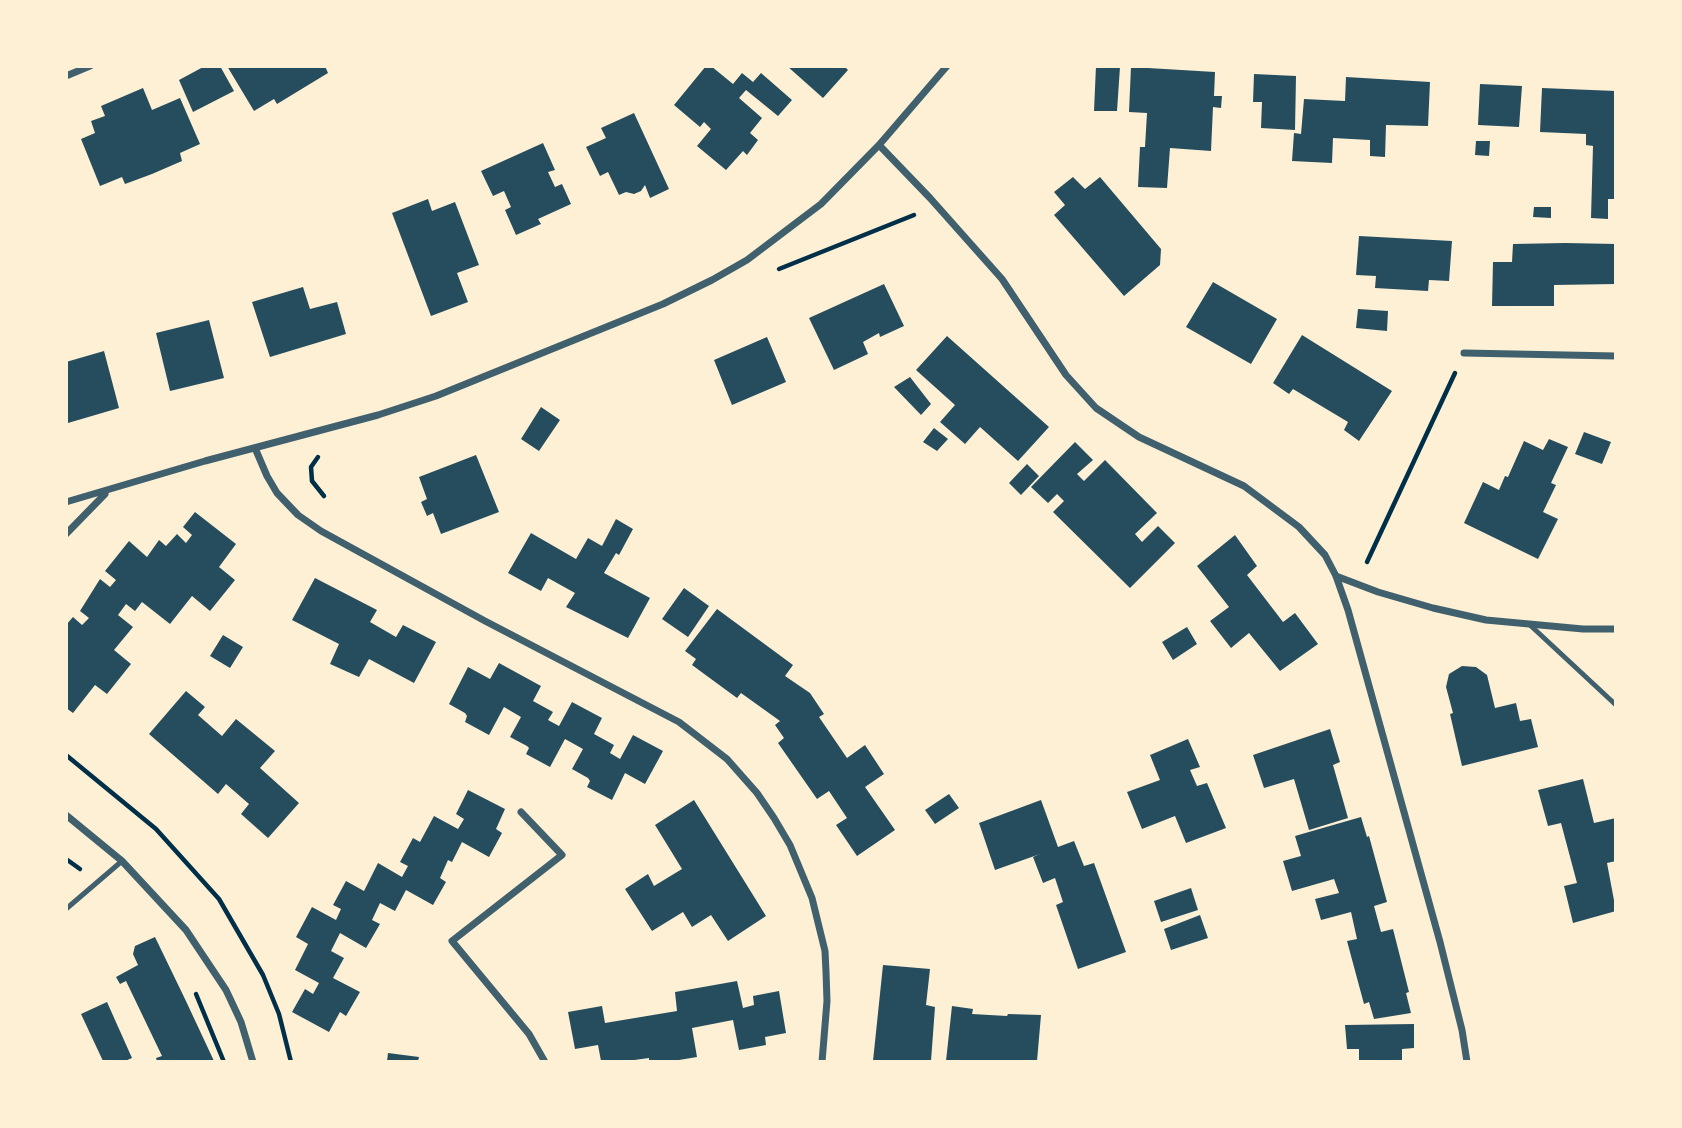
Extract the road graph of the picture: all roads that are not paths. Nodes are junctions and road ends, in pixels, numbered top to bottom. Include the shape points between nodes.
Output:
1 (90, 66) edge
2 (947, 66) edge
3 (66, 76) edge
4 (879, 145) junction
5 (1464, 353) road end
6 (1615, 356) edge
7 (255, 448) junction
8 (106, 492) junction
9 (66, 502) edge
10 (66, 534) edge
11 (1336, 576) junction
12 (1530, 625) junction
13 (1615, 629) edge
14 (1615, 705) edge
15 (521, 812) dead end
16 (66, 816) edge
17 (122, 861) junction
18 (66, 909) edge
19 (253, 1062) edge
20 (545, 1062) edge
21 (822, 1062) edge
22 (1467, 1062) edge

1 - 3 street
2 - 4 street
4 - 7 street via 802,220 747,260 663,304 436,396
4 - 11 street via 1002,279 1066,375 1096,408 1139,437 1266,500 1312,538
5 - 6 street
7 - 8 street
7 - 21 street via 277,493 321,531 679,722 734,767 775,818 812,898 825,951
8 - 9 street
8 - 10 street
11 - 12 street via 1433,608
11 - 22 street via 1440,942
12 - 13 street
12 - 14 lane
15 - 20 street via 562,855 452,941 529,1034
16 - 17 street
17 - 18 lane
17 - 19 street via 207,958 241,1022

